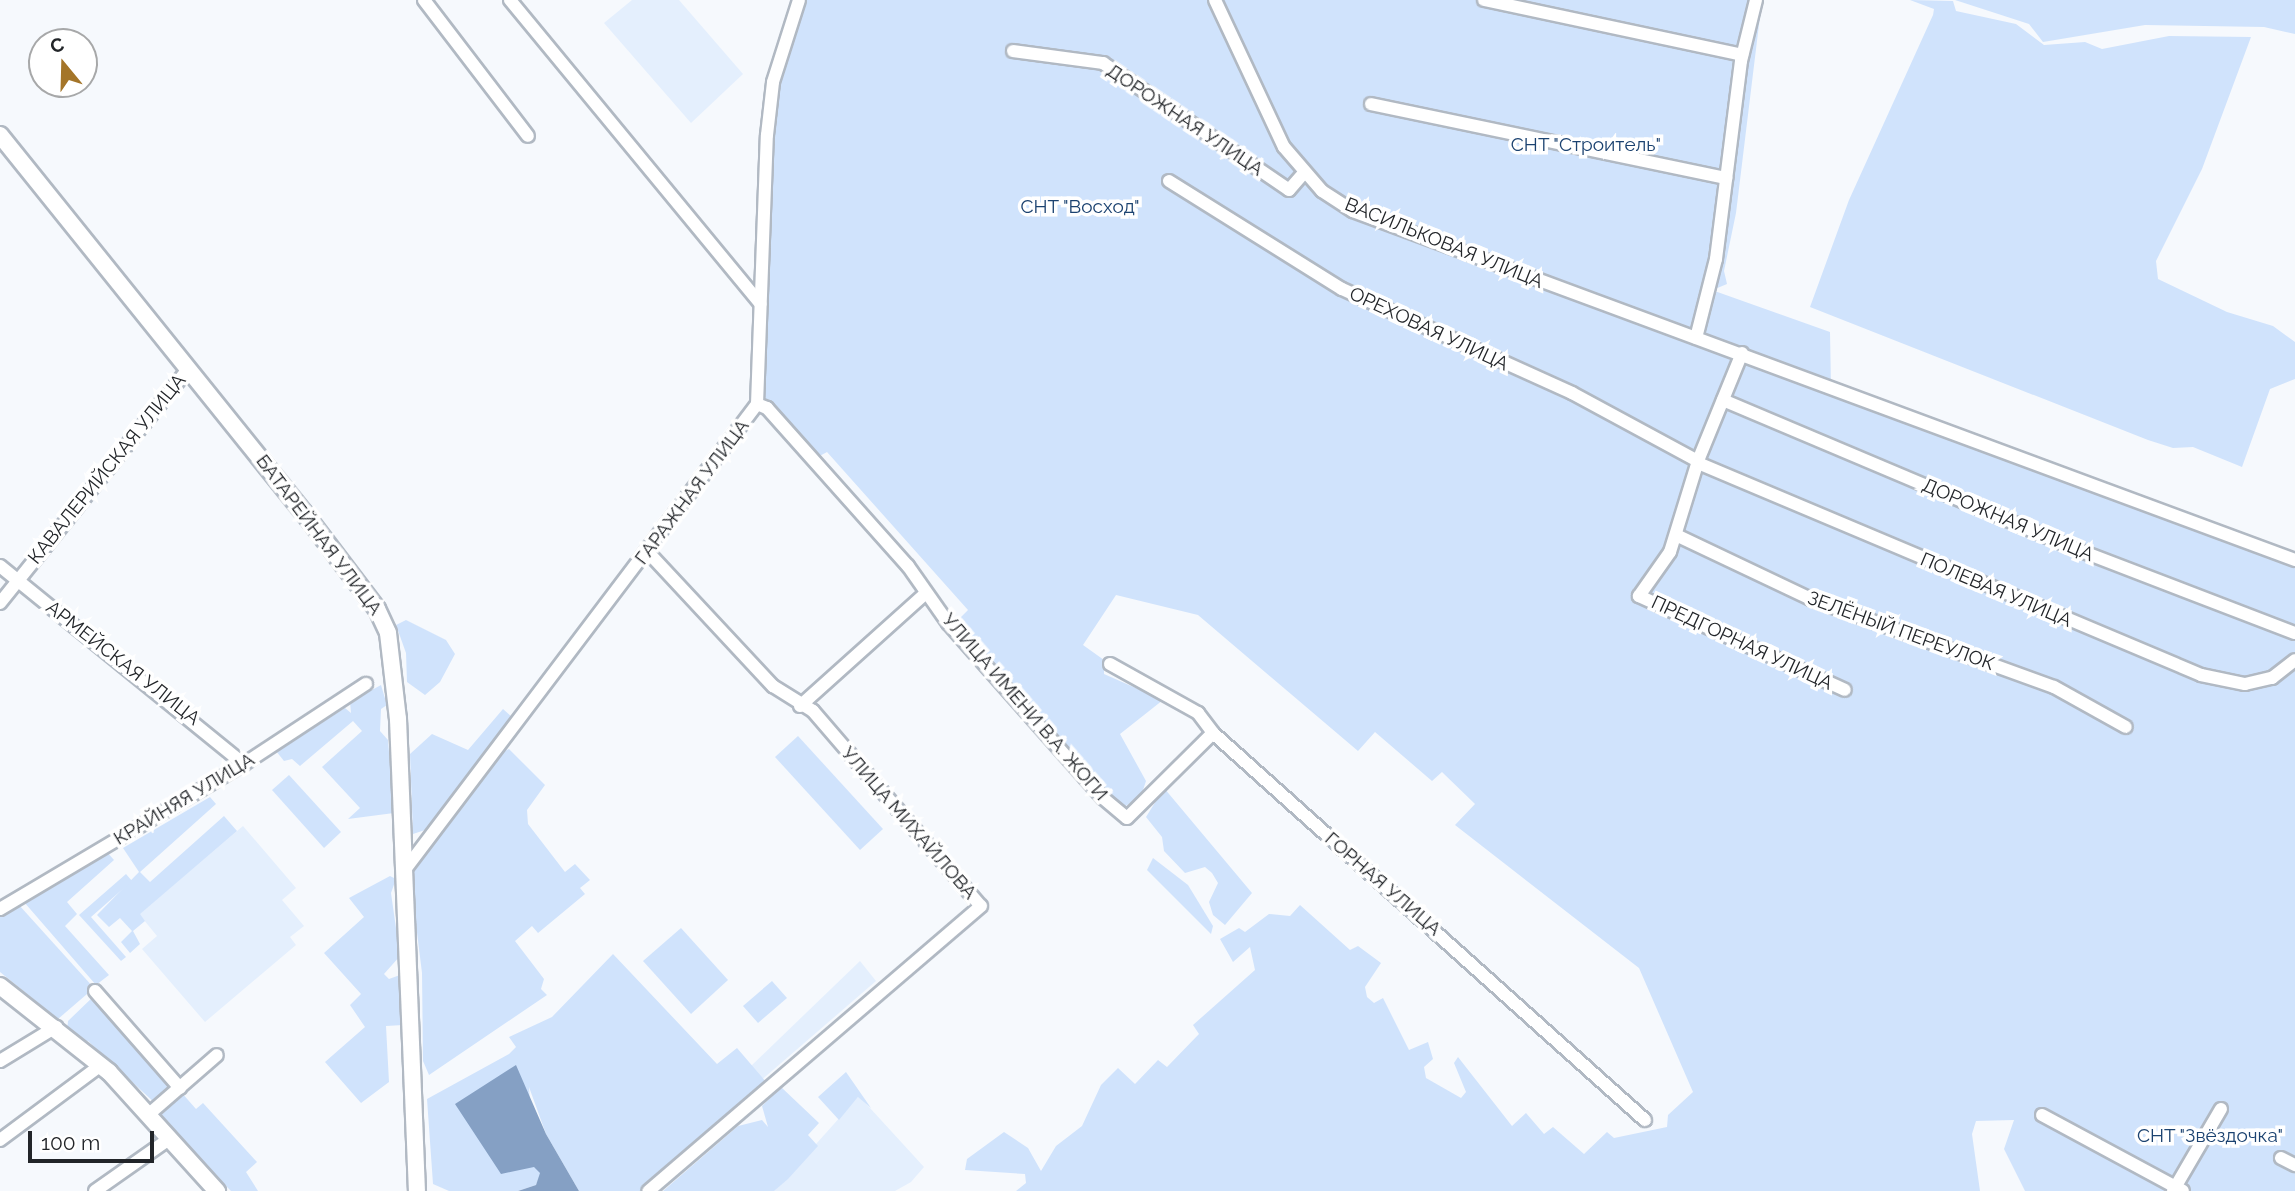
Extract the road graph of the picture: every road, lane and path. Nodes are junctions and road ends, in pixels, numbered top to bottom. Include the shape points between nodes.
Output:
1 (424, 0) edge
2 (510, 0) edge
3 (799, 0) edge
4 (1215, 0) edge
5 (1484, 0) edge
6 (1756, 0) edge
7 (1013, 51) dead end
8 (1742, 55) junction
9 (1371, 104) dead end
10 (0, 135) edge
11 (528, 136) dead end
12 (1304, 173) junction
13 (1726, 178) junction
14 (1169, 181) dead end
15 (761, 304) junction
16 (1696, 338) junction
17 (1742, 353) junction
18 (188, 369) junction
19 (1723, 400) junction
20 (757, 404) junction
21 (1698, 462) junction
22 (1676, 535) junction
23 (647, 551) junction
24 (2295, 560) edge
25 (0, 566) edge
26 (18, 579) junction
27 (926, 593) junction
28 (0, 603) edge
29 (2295, 633) edge
30 (2295, 660) edge
31 (1110, 664) dead end
32 (366, 684) dead end
33 (1845, 690) dead end
34 (800, 706) junction
35 (2126, 727) dead end
36 (1213, 733) junction
37 (244, 764) junction
38 (404, 871) junction
39 (0, 909) edge
40 (0, 986) edge
41 (95, 991) dead end
42 (56, 1027) junction
43 (217, 1055) dead end
44 (0, 1061) edge
45 (101, 1065) junction
46 (180, 1088) junction
47 (2221, 1109) dead end
48 (148, 1115) junction
49 (2042, 1115) dead end
50 (1645, 1120) dead end
51 (170, 1139) junction
52 (0, 1140) edge
53 (2281, 1158) dead end
54 (2295, 1166) edge
55 (2177, 1190) edge
56 (95, 1191) edge
57 (217, 1191) edge
58 (416, 1191) edge
59 (649, 1191) edge

1 - 11 street
2 - 15 street
3 - 15 street, ГАРАЖНАЯ УЛИЦА via 774,82
4 - 12 street, ВАСИЛЬКОВАЯ УЛИЦА via 1254,75 1267,116
5 - 8 street
6 - 8 street
7 - 12 street, ДОРОЖНАЯ УЛИЦА via 1103,64 1289,190
8 - 13 street
9 - 13 street
10 - 18 main road, БАТАРЕЙНАЯ УЛИЦА
12 - 16 street, ВАСИЛЬКОВАЯ УЛИЦА via 1353,211
13 - 16 street via 1716,259
14 - 21 street, ОРЕХОВАЯ УЛИЦА via 1342,289 1572,393
15 - 20 street, ГАРАЖНАЯ УЛИЦА
16 - 17 street, ВАСИЛЬКОВАЯ УЛИЦА
17 - 19 street
17 - 24 street, ВАСИЛЬКОВАЯ УЛИЦА
18 - 26 street, КАВАЛЕРИЙСКАЯ УЛИЦА
18 - 38 main road, БАТАРЕЙНАЯ УЛИЦА via 383,619 395,667
19 - 21 street
19 - 29 street, ДОРОЖНАЯ УЛИЦА via 2068,546
20 - 23 street, ГАРАЖНАЯ УЛИЦА
20 - 27 street, УЛИЦА ИМЕНИ В.А. ЖОГИ via 767,408
21 - 22 street
21 - 30 street, ПОЛЕВАЯ УЛИЦА via 2201,675 2245,684 2272,678
22 - 33 street, ПРЕДГОРНАЯ УЛИЦА via 1654,579 1639,596
22 - 35 street, ЗЕЛЁНЫЙ ПЕРЕУЛОК via 1823,604 2054,687
23 - 34 street, УЛИЦА МИХАЙЛОВА via 773,686
23 - 38 street, ГАРАЖНАЯ УЛИЦА
25 - 26 street, АРМЕЙСКАЯ УЛИЦА
26 - 28 street, КАВАЛЕРИЙСКАЯ УЛИЦА
26 - 37 street, АРМЕЙСКАЯ УЛИЦА
27 - 34 street
27 - 36 street, УЛИЦА ИМЕНИ В.А. ЖОГИ via 1103,798 1127,818
31 - 36 street, ГОРНАЯ УЛИЦА via 1198,713
32 - 37 street, КРАЙНЯЯ УЛИЦА
34 - 59 street, УЛИЦА МИХАЙЛОВА via 813,711 981,906
36 - 50 street, ГОРНАЯ УЛИЦА
37 - 39 street, КРАЙНЯЯ УЛИЦА
38 - 58 main road, БАТАРЕЙНАЯ УЛИЦА
40 - 42 main road
41 - 46 street
42 - 44 street
42 - 45 main road
43 - 46 street
45 - 48 main road
45 - 52 street
46 - 48 street
47 - 55 street
48 - 51 main road
49 - 55 street
51 - 56 street
51 - 57 main road
53 - 54 street

